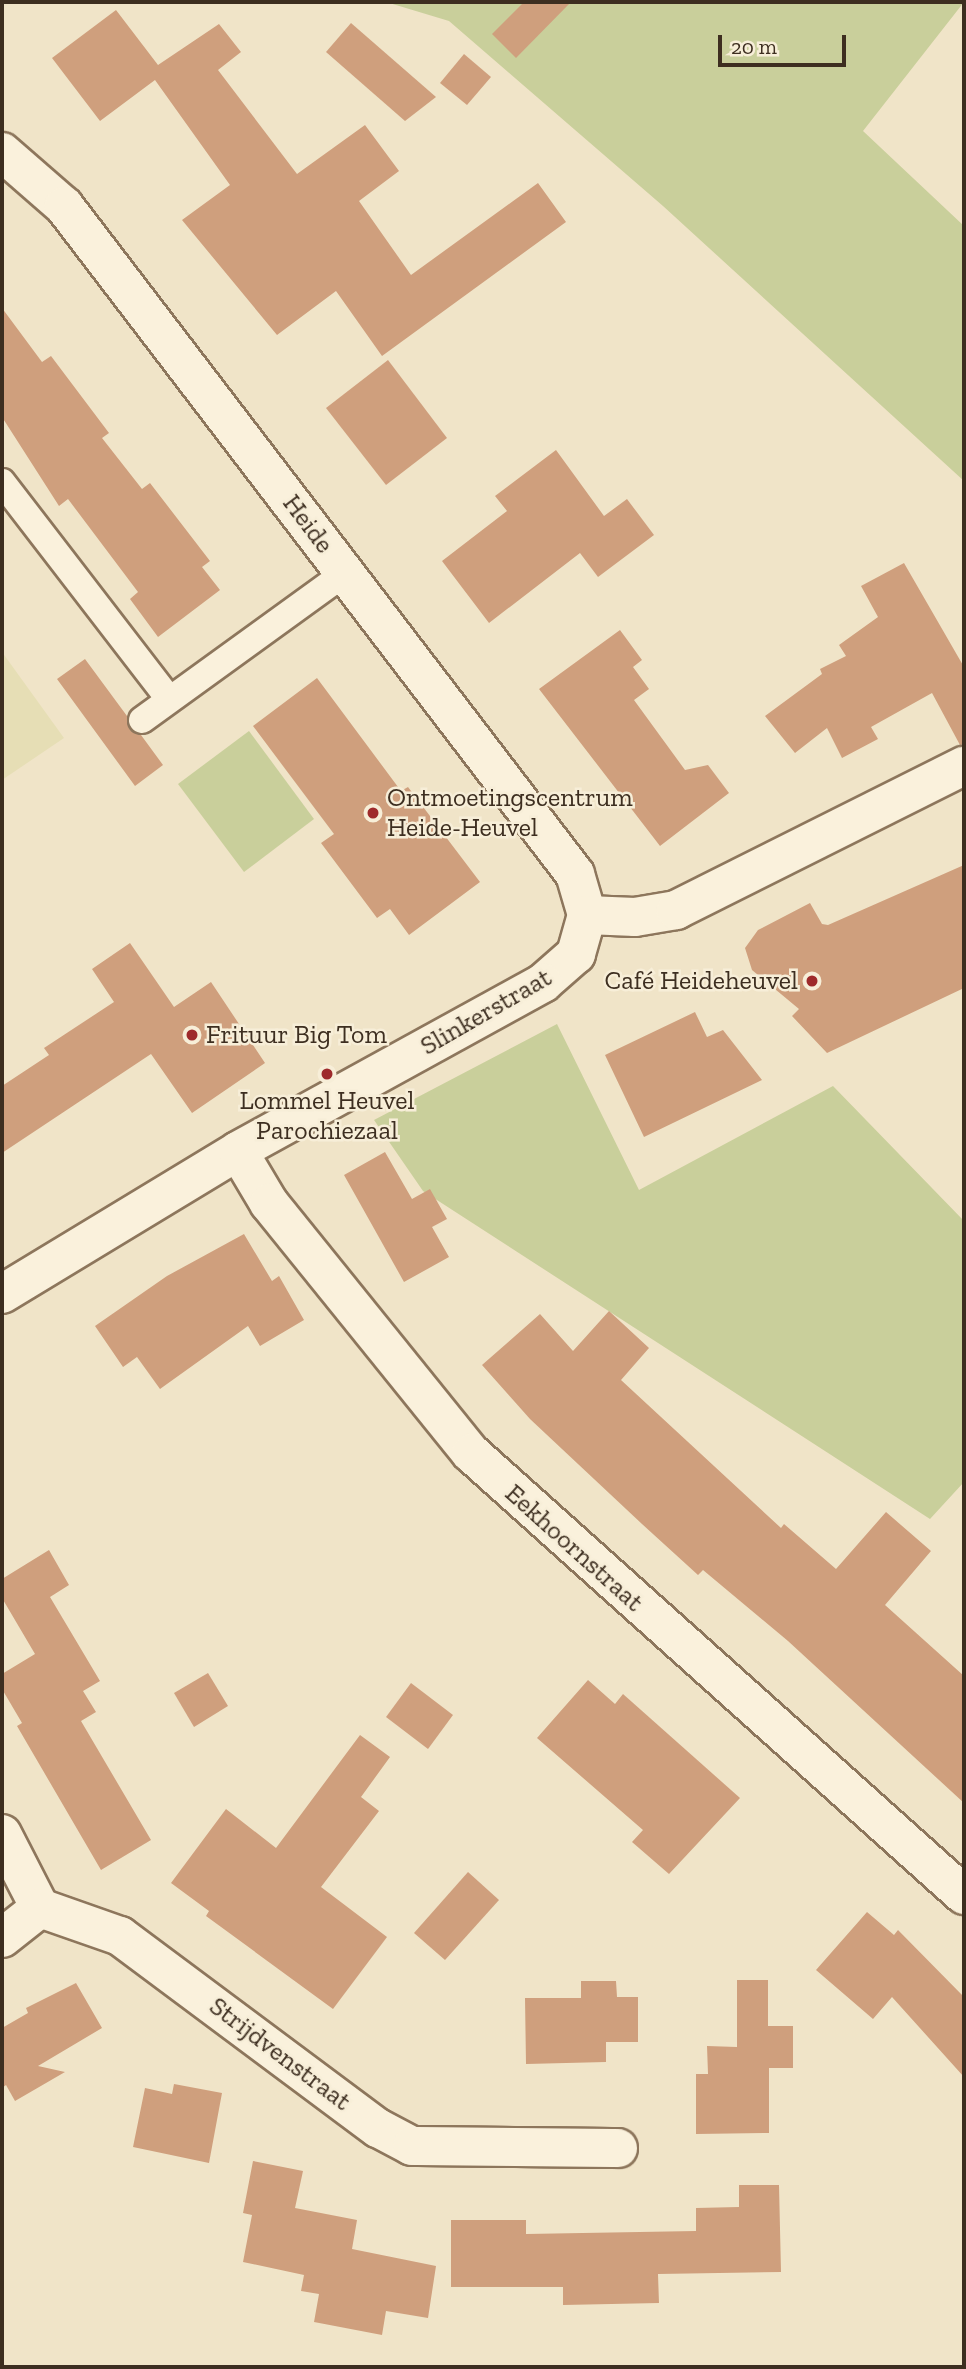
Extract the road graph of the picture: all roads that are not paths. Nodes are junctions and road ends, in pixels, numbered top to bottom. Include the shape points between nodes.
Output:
1 (2, 152) edge
2 (2, 482) edge
3 (345, 573) junction
4 (169, 699) junction
5 (142, 720) dead end
6 (964, 766) edge
7 (587, 915) junction
8 (238, 1151) junction
9 (2, 1294) edge
10 (2, 1834) edge
11 (964, 1895) edge
12 (40, 1908) junction
13 (2, 1938) edge
14 (618, 2148) dead end

1 - 3 street, Heide via 64,206
2 - 4 lane
3 - 4 lane
3 - 7 street, Heide via 575,874
4 - 5 lane
6 - 7 street via 676,910 635,917
7 - 8 street, Slinkerstraat via 576,954 543,983
8 - 9 street, Slinkerstraat
8 - 11 street, Eekhoornstraat via 269,1203 471,1453
10 - 12 street
12 - 13 street
12 - 14 street, Strijdvenstraat via 120,1936 378,2128 412,2146

